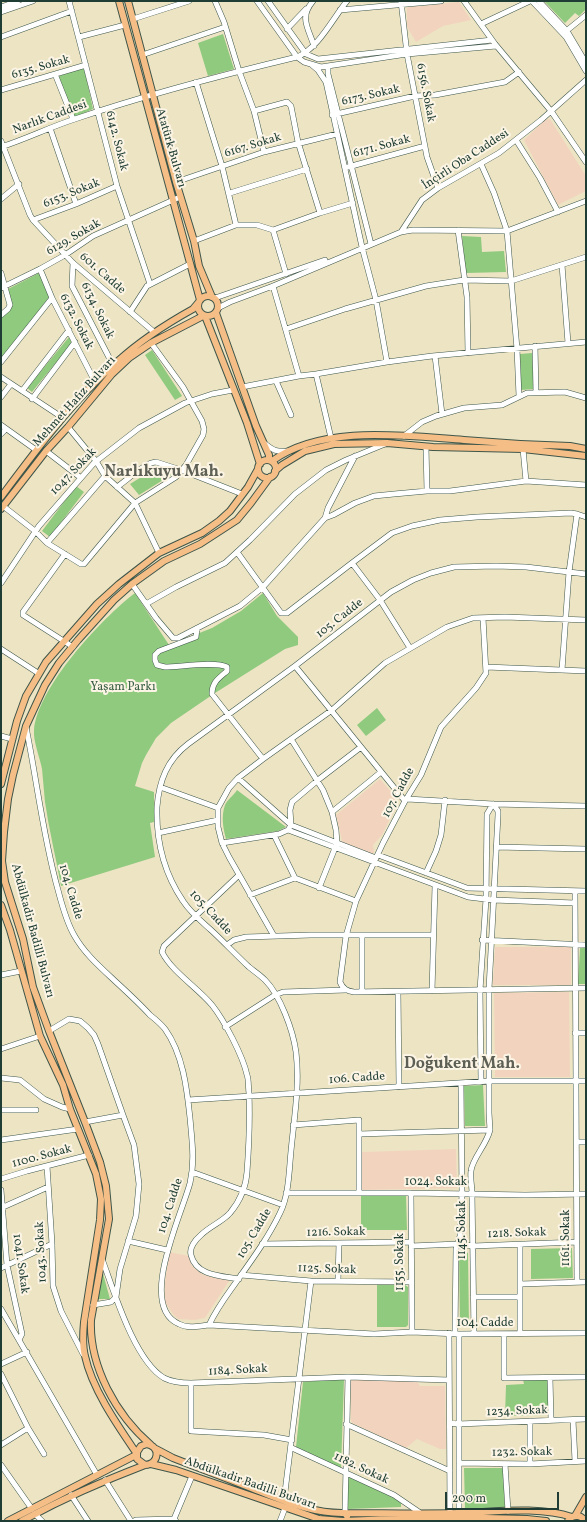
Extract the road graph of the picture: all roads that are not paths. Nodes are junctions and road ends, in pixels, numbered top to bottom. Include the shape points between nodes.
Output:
1 (16, 1) edge
2 (33, 1) edge
3 (69, 1) edge
4 (119, 1) edge
5 (128, 1) edge
6 (189, 1) edge
7 (257, 1) edge
8 (268, 1) edge
9 (313, 1) edge
10 (347, 1) edge
11 (441, 1) edge
12 (464, 1) edge
13 (531, 1) edge
14 (539, 1) edge
15 (218, 2) edge
16 (401, 3) edge
17 (1, 7) edge
18 (306, 10) junction
19 (340, 10) junction
20 (72, 11) junction
21 (1, 12) edge
22 (586, 15) edge
23 (133, 19) junction
24 (481, 24) junction
25 (125, 25) junction
26 (225, 27) junction
27 (288, 29) junction
28 (565, 32) junction
29 (1, 37) edge
30 (79, 37) junction
31 (492, 40) junction
32 (314, 46) junction
33 (496, 46) junction
34 (407, 51) junction
35 (306, 54) junction
36 (142, 55) junction
37 (297, 57) junction
38 (586, 63) edge
39 (86, 65) junction
40 (312, 65) junction
41 (328, 66) junction
42 (239, 71) junction
43 (586, 71) edge
44 (519, 72) junction
45 (55, 74) junction
46 (586, 80) edge
47 (196, 82) junction
48 (1, 90) edge
49 (153, 94) junction
50 (415, 96) junction
51 (144, 97) junction
52 (98, 111) junction
53 (254, 111) junction
54 (551, 111) junction
55 (335, 114) junction
56 (73, 119) junction
57 (50, 128) junction
58 (337, 134) junction
59 (516, 140) junction
60 (1, 141) edge
61 (298, 142) junction
62 (425, 146) junction
63 (2, 147) edge
64 (264, 152) junction
65 (586, 162) edge
66 (481, 164) junction
67 (222, 166) junction
68 (348, 167) junction
69 (307, 169) junction
70 (176, 182) junction
71 (19, 184) junction
72 (117, 186) junction
73 (438, 188) junction
74 (230, 193) junction
75 (180, 197) junction
76 (1, 199) edge
77 (173, 199) junction
78 (586, 201) edge
79 (353, 203) junction
80 (76, 204) junction
81 (558, 212) junction
82 (320, 213) junction
83 (33, 220) junction
84 (128, 220) junction
85 (236, 225) junction
86 (273, 230) junction
87 (458, 230) junction
88 (507, 231) junction
89 (401, 232) junction
90 (194, 241) junction
91 (371, 244) junction
92 (362, 247) junction
93 (65, 255) junction
94 (586, 257) edge
95 (72, 263) junction
96 (190, 264) junction
97 (562, 265) junction
98 (40, 269) junction
99 (1, 273) edge
100 (286, 274) junction
101 (464, 280) junction
102 (511, 281) junction
103 (150, 284) junction
104 (273, 286) junction
105 (2, 287) edge
106 (52, 298) junction
107 (213, 298) junction
108 (376, 300) junction
109 (199, 301) junction
110 (217, 311) junction
111 (130, 312) junction
112 (1, 315) edge
113 (204, 316) junction
114 (286, 329) junction
115 (69, 330) junction
116 (154, 332) junction
117 (75, 342) junction
118 (586, 342) edge
119 (151, 343) junction
120 (568, 343) junction
121 (535, 346) junction
122 (517, 348) junction
123 (468, 353) junction
124 (435, 356) junction
125 (1, 362) edge
126 (387, 362) junction
127 (113, 365) junction
128 (316, 374) junction
129 (300, 376) junction
130 (1, 377) edge
131 (276, 381) junction
132 (95, 382) junction
133 (11, 384) junction
134 (242, 387) junction
135 (233, 390) junction
136 (22, 391) junction
137 (536, 392) junction
138 (519, 396) junction
139 (1, 397) edge
140 (586, 398) edge
141 (32, 399) junction
142 (191, 402) junction
143 (442, 414) junction
144 (291, 415) dead end
145 (63, 418) junction
146 (1, 425) edge
147 (68, 427) junction
148 (6, 429) junction
149 (1, 434) edge
150 (404, 436) junction
151 (332, 438) junction
152 (263, 442) junction
153 (387, 443) junction
154 (426, 447) junction
155 (523, 449) junction
156 (586, 449) edge
157 (36, 450) junction
158 (46, 450) junction
159 (292, 451) junction
160 (355, 456) junction
161 (586, 456) edge
162 (96, 461) junction
163 (270, 461) junction
164 (259, 466) junction
165 (181, 470) junction
166 (275, 471) junction
167 (105, 476) junction
168 (270, 477) junction
169 (81, 478) junction
170 (526, 481) junction
171 (585, 486) edge
172 (118, 487) junction
173 (427, 491) junction
174 (242, 494) junction
175 (1, 497) edge
176 (135, 503) junction
177 (2, 508) edge
178 (577, 514) junction
179 (586, 517) edge
180 (325, 518) junction
181 (35, 531) junction
182 (46, 543) junction
183 (237, 552) junction
184 (159, 553) junction
185 (65, 554) junction
186 (352, 563) junction
187 (570, 572) junction
188 (586, 574) edge
189 (1, 583) edge
190 (132, 584) junction
191 (263, 587) junction
192 (380, 600) junction
193 (146, 604) junction
194 (483, 618) junction
195 (566, 619) junction
196 (586, 620) edge
197 (197, 628) junction
198 (64, 641) junction
199 (73, 647) junction
200 (410, 648) junction
201 (1, 649) edge
202 (295, 666) junction
203 (486, 667) junction
204 (562, 670) junction
205 (586, 671) edge
206 (38, 674) junction
207 (332, 710) junction
208 (228, 716) junction
209 (26, 726) junction
210 (1, 736) edge
211 (12, 739) junction
212 (291, 739) junction
213 (361, 747) junction
214 (263, 759) junction
215 (381, 772) junction
216 (238, 778) junction
217 (318, 780) junction
218 (1, 784) edge
219 (160, 787) junction
220 (406, 800) junction
221 (446, 800) junction
222 (493, 804) junction
223 (586, 806) edge
224 (218, 808) junction
225 (332, 812) junction
226 (218, 820) junction
227 (291, 825) junction
228 (288, 830) junction
229 (158, 833) junction
230 (274, 835) junction
231 (222, 843) junction
232 (336, 846) junction
233 (496, 847) junction
234 (586, 849) edge
235 (376, 859) junction
236 (426, 873) junction
237 (239, 875) junction
238 (295, 878) junction
239 (435, 886) junction
240 (318, 888) junction
241 (486, 889) junction
242 (494, 889) junction
243 (575, 891) junction
244 (586, 891) edge
245 (250, 895) junction
246 (486, 899) junction
247 (493, 900) junction
248 (356, 901) junction
249 (575, 902) junction
250 (1, 905) edge
251 (195, 915) junction
252 (433, 935) junction
253 (274, 936) junction
254 (346, 936) junction
255 (362, 936) junction
256 (482, 940) junction
257 (491, 940) junction
258 (576, 944) junction
259 (226, 945) junction
260 (586, 945) edge
261 (21, 971) junction
262 (1, 975) edge
263 (575, 988) junction
264 (586, 988) edge
265 (344, 989) junction
266 (489, 989) junction
267 (480, 990) junction
268 (432, 991) junction
269 (362, 992) junction
270 (398, 992) junction
271 (275, 995) junction
272 (225, 1027) junction
273 (49, 1031) junction
274 (575, 1033) junction
275 (586, 1033) edge
276 (40, 1036) junction
277 (1, 1049) edge
278 (1, 1078) edge
279 (490, 1081) junction
280 (575, 1081) junction
281 (586, 1081) edge
282 (481, 1082) junction
283 (461, 1084) junction
284 (399, 1086) junction
285 (297, 1093) junction
286 (249, 1097) junction
287 (188, 1100) junction
288 (70, 1109) junction
289 (1, 1110) edge
290 (36, 1110) dead end
291 (123, 1115) junction
292 (85, 1122) junction
293 (293, 1125) junction
294 (78, 1129) junction
295 (490, 1130) junction
296 (461, 1131) junction
297 (359, 1134) junction
298 (1, 1140) edge
299 (577, 1142) junction
300 (586, 1142) edge
301 (89, 1155) junction
302 (47, 1166) junction
303 (192, 1172) junction
304 (1, 1179) edge
305 (48, 1187) junction
306 (1, 1190) edge
307 (243, 1191) junction
308 (286, 1193) junction
309 (359, 1193) junction
310 (411, 1193) junction
311 (472, 1193) junction
312 (462, 1194) junction
313 (577, 1194) junction
314 (586, 1194) edge
315 (283, 1205) junction
316 (2, 1208) edge
317 (128, 1241) junction
318 (577, 1242) junction
319 (338, 1243) junction
320 (52, 1244) junction
321 (262, 1244) junction
322 (411, 1244) junction
323 (458, 1244) junction
324 (520, 1245) junction
325 (473, 1246) junction
326 (167, 1250) junction
327 (102, 1259) junction
328 (7, 1265) junction
329 (1, 1268) edge
330 (240, 1277) junction
331 (311, 1281) junction
332 (338, 1281) junction
333 (411, 1282) junction
334 (577, 1282) junction
335 (586, 1282) edge
336 (520, 1284) junction
337 (116, 1297) junction
338 (473, 1297) junction
339 (520, 1297) junction
340 (93, 1305) junction
341 (1, 1309) edge
342 (210, 1325) junction
343 (305, 1330) junction
344 (412, 1332) junction
345 (586, 1332) edge
346 (449, 1334) junction
347 (457, 1334) junction
348 (474, 1334) junction
349 (504, 1334) junction
350 (520, 1334) junction
351 (19, 1340) junction
352 (27, 1352) junction
353 (85, 1357) junction
354 (1, 1364) edge
355 (1, 1374) edge
356 (348, 1377) junction
357 (586, 1377) edge
358 (299, 1378) junction
359 (550, 1378) junction
360 (449, 1380) junction
361 (191, 1383) junction
362 (586, 1419) edge
363 (552, 1420) junction
364 (573, 1420) junction
365 (530, 1421) junction
366 (450, 1423) junction
367 (346, 1424) junction
368 (458, 1424) junction
369 (28, 1428) junction
370 (292, 1440) junction
371 (1, 1445) edge
372 (153, 1447) junction
373 (292, 1448) junction
374 (44, 1454) dead end
375 (136, 1455) junction
376 (575, 1461) junction
377 (586, 1461) edge
378 (459, 1463) junction
379 (148, 1464) junction
380 (505, 1464) junction
381 (530, 1464) junction
382 (1, 1465) edge
383 (450, 1471) junction
384 (346, 1472) junction
385 (97, 1475) junction
386 (192, 1476) junction
387 (105, 1480) junction
388 (71, 1495) junction
389 (586, 1497) edge
390 (284, 1500) junction
391 (284, 1508) junction
392 (295, 1511) junction
393 (508, 1511) junction
394 (34, 1512) junction
395 (419, 1512) junction
396 (343, 1513) junction
397 (450, 1513) junction
398 (459, 1513) junction
399 (572, 1518) edge
400 (586, 1518) edge
401 (444, 1519) edge
402 (175, 1520) edge
403 (361, 1520) edge
404 (502, 1520) edge
405 (8, 1521) edge
406 (22, 1521) edge
407 (42, 1521) edge
408 (88, 1521) edge
409 (133, 1521) edge
410 (280, 1521) edge
411 (317, 1521) edge
412 (346, 1521) edge
413 (546, 1521) edge
414 (585, 1521) edge

1 - 17 street
2 - 21 street
3 - 20 street, 6142. Sokak
4 - 25 main road, Atatürk Bulvarı
5 - 23 main road, Atatürk Bulvarı
6 - 23 street
7 - 37 street
8 - 27 street
9 - 18 street
10 - 19 street
11 - 16 street
12 - 24 street
13 - 24 street
13 - 28 street
14 - 28 street
15 - 26 street
16 - 19 street
16 - 34 street, 6156. Sokak
18 - 27 street
18 - 32 street via 306,20
19 - 32 street
20 - 29 street
20 - 30 street, 6142. Sokak
22 - 28 street
23 - 36 main road, Atatürk Bulvarı
24 - 31 street
25 - 30 street
25 - 51 main road, Atatürk Bulvarı
26 - 36 street
26 - 42 street
27 - 35 street
28 - 38 street
28 - 43 street
30 - 39 street, 6142. Sokak
31 - 33 street
31 - 34 street
32 - 35 street
33 - 34 street
33 - 44 street
34 - 35 street via 318,59
34 - 41 street
34 - 50 street, 6156. Sokak
35 - 37 street, Narlık Caddesi
36 - 49 main road, Atatürk Bulvarı
37 - 40 street
37 - 42 street, Narlık Caddesi
39 - 45 street, 6135. Sokak
39 - 52 street, 6142. Sokak
40 - 41 street
40 - 55 street via 326,82
41 - 55 street
42 - 47 street, Narlık Caddesi
42 - 53 street
44 - 50 street, 6173. Sokak via 505,82 435,95
44 - 54 street
45 - 48 street, 6135. Sokak
45 - 56 street
46 - 54 street, İnçirli Oba Caddesi
47 - 49 street, Narlık Caddesi
47 - 67 street
49 - 51 street, Narlık Caddesi
49 - 70 main road, Atatürk Bulvarı
50 - 55 street, 6173. Sokak
50 - 62 street, 6156. Sokak
51 - 52 street, Narlık Caddesi
51 - 77 main road, Atatürk Bulvarı
52 - 56 street, Narlık Caddesi
52 - 72 street, 6142. Sokak
53 - 61 street via 287,102 291,106
53 - 64 street
54 - 59 street, İnçirli Oba Caddesi
54 - 65 street
55 - 58 street
55 - 68 street
56 - 57 street, Narlık Caddesi
57 - 63 street, Narlık Caddesi
57 - 80 street
58 - 61 street, 6167. Sokak
58 - 68 street
59 - 66 street, İnçirli Oba Caddesi
59 - 81 street
60 - 63 street, 601. Cadde
61 - 64 street, 6167. Sokak
61 - 69 street
62 - 68 street, 6171. Sokak
62 - 73 street, 6156. Sokak
63 - 71 street, 601. Cadde
64 - 67 street, 6167. Sokak
66 - 73 street, İnçirli Oba Caddesi
66 - 88 street
67 - 70 street, 6167. Sokak
67 - 74 street
68 - 79 street
68 - 91 street
69 - 74 street
69 - 82 street
70 - 75 main road, Atatürk Bulvarı
71 - 76 street
71 - 83 street, 601. Cadde
72 - 80 street, 6153. Sokak
72 - 84 street, 6142. Sokak
73 - 89 street, İnçirli Oba Caddesi via 422,200
74 - 85 street
75 - 77 street, 6129. Sokak
75 - 90 main road, Atatürk Bulvarı
77 - 84 street, 6129. Sokak
77 - 96 main road, Atatürk Bulvarı
78 - 81 street
79 - 82 street
79 - 92 street
80 - 83 street, 6153. Sokak
81 - 88 street
82 - 86 street
83 - 93 street, 601. Cadde
84 - 93 street, 6129. Sokak via 93,236
84 - 103 street, 6142. Sokak
85 - 86 street via 257,225
85 - 90 street
86 - 100 street
87 - 88 street
87 - 89 street
87 - 101 street
88 - 102 street
89 - 91 street
90 - 107 main road, Atatürk Bulvarı via 199,266
91 - 92 street
92 - 100 street
92 - 104 street
92 - 108 street
93 - 95 street, 601. Cadde
93 - 98 street, 6129. Sokak
94 - 97 street
95 - 111 street, 601. Cadde
95 - 127 street, 6134. Sokak via 72,286
96 - 103 street
96 - 109 main road, Atatürk Bulvarı
97 - 102 street
97 - 120 street
98 - 105 street, 6129. Sokak
98 - 106 street, 6132. Sokak
99 - 105 street
100 - 107 street
101 - 102 street
101 - 108 street via 426,286
101 - 123 street via 467,297
102 - 122 street
103 - 111 street
104 - 110 street via 230,302
104 - 114 street
105 - 112 street via 10,305
106 - 115 street, 6132. Sokak
106 - 125 street
107 - 109 main road via 205,296
107 - 110 main road via 218,303
108 - 114 street
108 - 126 street
109 - 113 main road via 199,311
109 - 116 main road, Mehmet Hafız Bulvarı via 193,309
110 - 113 main road via 212,316
110 - 134 main road
111 - 116 street, 601. Cadde
113 - 119 main road, Mehmet Hafız Bulvarı
113 - 135 main road
114 - 129 street
115 - 117 street, 6132. Sokak
115 - 136 street
116 - 127 main road, Mehmet Hafız Bulvarı
117 - 132 street, 6132. Sokak
117 - 141 street
118 - 120 street
119 - 142 street via 184,387
119 - 147 main road, Mehmet Hafız Bulvarı via 112,374
120 - 121 street
121 - 122 street
121 - 137 street
122 - 123 street
122 - 138 street
123 - 124 street
124 - 126 street
124 - 143 street
126 - 128 street
127 - 132 main road, Mehmet Hafız Bulvarı
128 - 129 street
128 - 151 street
129 - 131 street
130 - 133 street
131 - 134 street
131 - 144 street
132 - 145 main road, Mehmet Hafız Bulvarı
133 - 136 street
133 - 139 street
134 - 152 main road
135 - 142 street, 1047. Sokak
135 - 164 main road via 247,423
136 - 141 street
137 - 138 street
137 - 140 street via 565,392
138 - 143 street via 502,405 464,408
141 - 145 street
142 - 162 street, 1047. Sokak via 139,428
142 - 165 street via 204,429 203,435
143 - 150 street via 422,422
145 - 157 main road, Mehmet Hafız Bulvarı
146 - 148 street
147 - 158 main road, Mehmet Hafız Bulvarı
147 - 162 street
148 - 149 street
148 - 157 street
150 - 151 main road
150 - 156 main road
151 - 159 main road
152 - 159 street via 272,450
152 - 163 main road
153 - 154 main road
153 - 160 street
153 - 166 main road via 334,444 305,451
154 - 155 main road
154 - 173 street
155 - 161 main road
155 - 170 street
157 - 175 main road, Mehmet Hafız Bulvarı
158 - 169 street
158 - 177 main road, Mehmet Hafız Bulvarı
159 - 163 main road
160 - 180 street
160 - 183 street via 326,470 295,494
162 - 167 street
162 - 169 street, 1047. Sokak
163 - 164 main road via 262,461
163 - 166 main road via 275,464
164 - 168 main road via 262,476
164 - 174 main road
165 - 172 street via 152,462
165 - 174 street
165 - 176 street via 176,477
166 - 168 main road
167 - 172 street
167 - 182 street
168 - 190 main road, Abdülkadir Badilli Bulvarı via 237,520 200,544 164,561
169 - 181 street, 1047. Sokak
170 - 171 street
170 - 173 street via 450,492
172 - 176 street
173 - 180 street via 374,496 355,502
174 - 184 main road via 220,521 202,533
176 - 184 street
176 - 185 street via 84,564
177 - 181 street
178 - 179 street
178 - 186 street via 477,517 440,520 412,526 392,533
178 - 187 street
180 - 191 street
181 - 182 street
181 - 189 street, 1047. Sokak
182 - 185 street
183 - 191 street
183 - 193 street via 225,563
184 - 198 main road via 97,604
185 - 198 street via 23,612
186 - 191 street via 287,613 281,613
186 - 192 street
187 - 188 street, 105. Cadde
187 - 192 street, 105. Cadde via 526,567 454,567 413,580
187 - 195 street
190 - 193 street
190 - 199 main road, Abdülkadir Badilli Bulvarı via 114,600
191 - 197 street via 240,606
192 - 200 street
192 - 202 street, 105. Cadde
193 - 197 street via 173,638
194 - 195 street
194 - 200 street via 473,618 447,627
194 - 203 street, 107. Cadde
195 - 196 street
195 - 204 street
197 - 208 street via 196,637 158,651 155,655 157,666 213,664 227,668 227,671 215,681 212,694
198 - 199 street
198 - 206 main road
199 - 209 main road, Abdülkadir Badilli Bulvarı via 59,663
200 - 207 street via 386,663
201 - 206 street
202 - 207 street
202 - 208 street, 105. Cadde
203 - 204 street
203 - 220 street, 107. Cadde via 486,673 476,688 441,727 421,774
204 - 205 street
206 - 211 main road via 26,696
207 - 212 street
207 - 213 street
208 - 214 street
208 - 219 street, 105. Cadde via 179,750 166,770
209 - 273 main road, Abdülkadir Badilli Bulvarı via 8,799 2,861 5,882 23,939 33,987
209 - 287 street, 104. Cadde via 50,862 65,916 74,936 89,956 164,1029 179,1059
210 - 211 street
211 - 218 main road
212 - 214 street
212 - 217 street
213 - 215 street
213 - 217 street
214 - 216 street
215 - 220 street
215 - 225 street
216 - 224 street
216 - 227 street
217 - 225 street
217 - 227 street via 292,802
219 - 224 street
219 - 229 street, 105. Cadde
220 - 221 street
220 - 235 street, 107. Cadde
221 - 222 street
221 - 236 street via 441,835
222 - 223 street
222 - 233 street via 498,811
222 - 241 street via 488,814
224 - 226 street
225 - 232 street
226 - 229 street
226 - 231 street
227 - 228 street
227 - 232 street
228 - 230 street
228 - 232 street
229 - 251 street, 105. Cadde via 161,855 168,875
230 - 231 street
230 - 238 street
231 - 237 street
232 - 235 street
232 - 240 street
233 - 234 street
233 - 242 street
235 - 236 street
235 - 239 street
235 - 248 street, 107. Cadde
236 - 241 street via 467,888
237 - 245 street
237 - 251 street
238 - 240 street
238 - 245 street
239 - 246 street via 468,897
239 - 252 street
240 - 248 street
241 - 242 street
241 - 246 street
242 - 243 street
242 - 247 street
243 - 244 street
243 - 249 street, 1161. Sokak
245 - 253 street
246 - 247 street
246 - 256 street
247 - 249 street
247 - 257 street
248 - 254 street, 107. Cadde
249 - 258 street, 1161. Sokak
250 - 261 main road, Abdülkadir Badilli Bulvarı
251 - 259 street, 105. Cadde
251 - 272 street via 164,946 162,952 176,970 212,1005
252 - 255 street
252 - 268 street
253 - 254 street
253 - 259 street via 246,937
254 - 255 street
254 - 265 street, 107. Cadde via 340,975
255 - 269 street
256 - 257 street
256 - 267 street
257 - 258 street
257 - 266 street
258 - 260 street
258 - 263 street, 1161. Sokak
259 - 271 street, 105. Cadde via 266,980
261 - 262 street
261 - 276 main road, Abdülkadir Badilli Bulvarı
263 - 264 street
263 - 266 street
263 - 274 street, 1161. Sokak
265 - 269 street
265 - 271 street via 283,992
266 - 267 street
266 - 279 street
267 - 268 street
267 - 282 street
268 - 270 street
269 - 270 street
270 - 284 street
271 - 272 street
271 - 285 street, 105. Cadde via 288,1021 296,1050
272 - 286 street via 236,1045 247,1075
273 - 291 street via 69,1019 80,1021 88,1028 98,1044
273 - 292 main road, Abdülkadir Badilli Bulvarı
274 - 275 street
274 - 280 street, 1161. Sokak
276 - 277 street
276 - 288 main road, Abdülkadir Badilli Bulvarı via 63,1085
278 - 288 street via 20,1080 44,1099
279 - 280 street, 106. Cadde
279 - 282 street, 106. Cadde
279 - 295 street
280 - 281 street, 106. Cadde
280 - 299 street, 1161. Sokak
282 - 283 street, 106. Cadde
283 - 284 street, 106. Cadde
283 - 296 street
284 - 285 street, 106. Cadde
285 - 286 street, 106. Cadde
285 - 293 street, 105. Cadde
286 - 287 street, 106. Cadde
286 - 307 street via 246,1181
287 - 303 street, 104. Cadde via 194,1148
288 - 294 main road, Abdülkadir Badilli Bulvarı
289 - 290 street
291 - 292 street
291 - 317 street via 134,1145 139,1184 136,1216
292 - 327 main road, Abdülkadir Badilli Bulvarı via 106,1186 109,1219
293 - 297 street via 359,1120
293 - 308 street, 105. Cadde
294 - 298 street
294 - 301 main road, Abdülkadir Badilli Bulvarı
295 - 296 street
295 - 311 street, 1145. Sokak via 471,1171
296 - 297 street
296 - 312 street
297 - 309 street
299 - 300 street
299 - 313 street, 1161. Sokak
301 - 302 street, 1100. Sokak
301 - 353 main road, Abdülkadir Badilli Bulvarı via 101,1199 84,1322
302 - 304 street, 1100. Sokak
302 - 305 street, 1043. Sokak
303 - 307 street
303 - 326 street, 104. Cadde
305 - 316 street
305 - 320 street, 1043. Sokak
306 - 316 street, 1041. Sokak
307 - 315 street
307 - 330 street, 1125. Sokak via 230,1213 201,1234 193,1243 190,1253 193,1263 200,1270
308 - 309 street, 1024. Sokak
308 - 315 street, 105. Cadde
309 - 310 street, 1024. Sokak
310 - 312 street, 1024. Sokak
310 - 322 street, 1155. Sokak
311 - 312 street, 1024. Sokak
311 - 313 street, 1024. Sokak
311 - 325 street, 1145. Sokak
312 - 323 street
313 - 314 street, 1024. Sokak
313 - 318 street, 1161. Sokak
315 - 321 street, 105. Cadde
316 - 328 street, 1041. Sokak
317 - 326 street
317 - 337 street
318 - 324 street, 1218. Sokak
318 - 334 street, 1161. Sokak
319 - 321 street, 1216. Sokak
319 - 322 street, 1216. Sokak
319 - 332 street
320 - 328 street
320 - 353 street, 1043. Sokak via 55,1293 61,1311
321 - 330 street, 105. Cadde
322 - 323 street, 1216. Sokak
322 - 333 street, 1155. Sokak
323 - 325 street, 1218. Sokak
323 - 347 street
324 - 325 street, 1218. Sokak
324 - 336 street
325 - 338 street, 1145. Sokak
326 - 342 street, 104. Cadde via 161,1297 165,1310 171,1320 180,1325
327 - 337 street, 1184. Sokak
327 - 340 main road, Abdülkadir Badilli Bulvarı
328 - 329 street
328 - 351 street, 1041. Sokak via 22,1334
330 - 331 street, 1125. Sokak
330 - 342 street, 105. Cadde via 217,1308
331 - 332 street, 1125. Sokak
331 - 343 street
332 - 333 street, 1125. Sokak
333 - 344 street, 1155. Sokak
334 - 335 street
334 - 336 street
336 - 339 street
337 - 340 street via 111,1302
337 - 361 street, 1184. Sokak via 126,1326 153,1369 173,1382
338 - 339 street
338 - 348 street, 1145. Sokak
339 - 350 street
340 - 372 main road, Abdülkadir Badilli Bulvarı via 90,1335 100,1375 123,1417
341 - 351 street
342 - 343 street, 104. Cadde
343 - 344 street, 104. Cadde via 374,1334
343 - 358 street
344 - 346 street, 104. Cadde
345 - 350 street, 104. Cadde
346 - 347 street, 104. Cadde
346 - 360 street
347 - 348 street, 104. Cadde
347 - 368 street
348 - 349 street, 104. Cadde
349 - 350 street, 104. Cadde
349 - 359 street via 504,1378
351 - 352 street
352 - 354 street
352 - 385 street
353 - 375 main road, Abdülkadir Badilli Bulvarı via 99,1394
355 - 369 street
356 - 358 street, 1184. Sokak
356 - 360 street, 1184. Sokak
356 - 367 street
357 - 359 street
358 - 361 street, 1184. Sokak
358 - 370 street
359 - 363 street
360 - 366 street
361 - 370 street via 191,1432 264,1435
362 - 364 street, 1234. Sokak
363 - 364 street, 1234. Sokak
363 - 365 street, 1234. Sokak
364 - 376 street
365 - 368 street, 1234. Sokak
365 - 381 street
366 - 368 street, 1234. Sokak
366 - 383 street
367 - 383 street
367 - 384 street
368 - 378 street
369 - 371 street
369 - 374 street
370 - 373 street
372 - 375 main road via 140,1446
372 - 379 main road via 157,1456
372 - 390 main road, Abdülkadir Badilli Bulvarı via 173,1458
373 - 384 street, 1182. Sokak
373 - 390 street
375 - 379 main road via 139,1462
375 - 385 main road
376 - 377 street, 1232. Sokak
376 - 381 street, 1232. Sokak
378 - 380 street, 1232. Sokak
378 - 398 street
379 - 386 main road, Abdülkadir Badilli Bulvarı
379 - 387 main road
380 - 381 street, 1232. Sokak
380 - 393 street
382 - 394 street
383 - 397 street
384 - 395 street, 1182. Sokak via 394,1495
384 - 396 street
385 - 394 main road
386 - 391 main road, Abdülkadir Badilli Bulvarı
386 - 402 street
387 - 388 main road
387 - 409 street
388 - 394 main road
388 - 408 street
389 - 399 main road
390 - 396 main road, Abdülkadir Badilli Bulvarı via 313,1510
391 - 392 main road, Abdülkadir Badilli Bulvarı
391 - 410 street
392 - 411 street
392 - 412 main road, Abdülkadir Badilli Bulvarı via 319,1519
393 - 398 main road, Abdülkadir Badilli Bulvarı
393 - 399 main road, Abdülkadir Badilli Bulvarı via 561,1513
394 - 405 main road
394 - 406 main road
394 - 407 street
395 - 396 main road, Abdülkadir Badilli Bulvarı
395 - 397 main road, Abdülkadir Badilli Bulvarı
396 - 412 main road
397 - 398 main road, Abdülkadir Badilli Bulvarı
399 - 414 main road, Abdülkadir Badilli Bulvarı via 581,1517
400 - 414 main road
401 - 403 main road, Abdülkadir Badilli Bulvarı
401 - 404 main road, Abdülkadir Badilli Bulvarı
402 - 409 street
403 - 412 main road, Abdülkadir Badilli Bulvarı
404 - 413 main road, Abdülkadir Badilli Bulvarı

